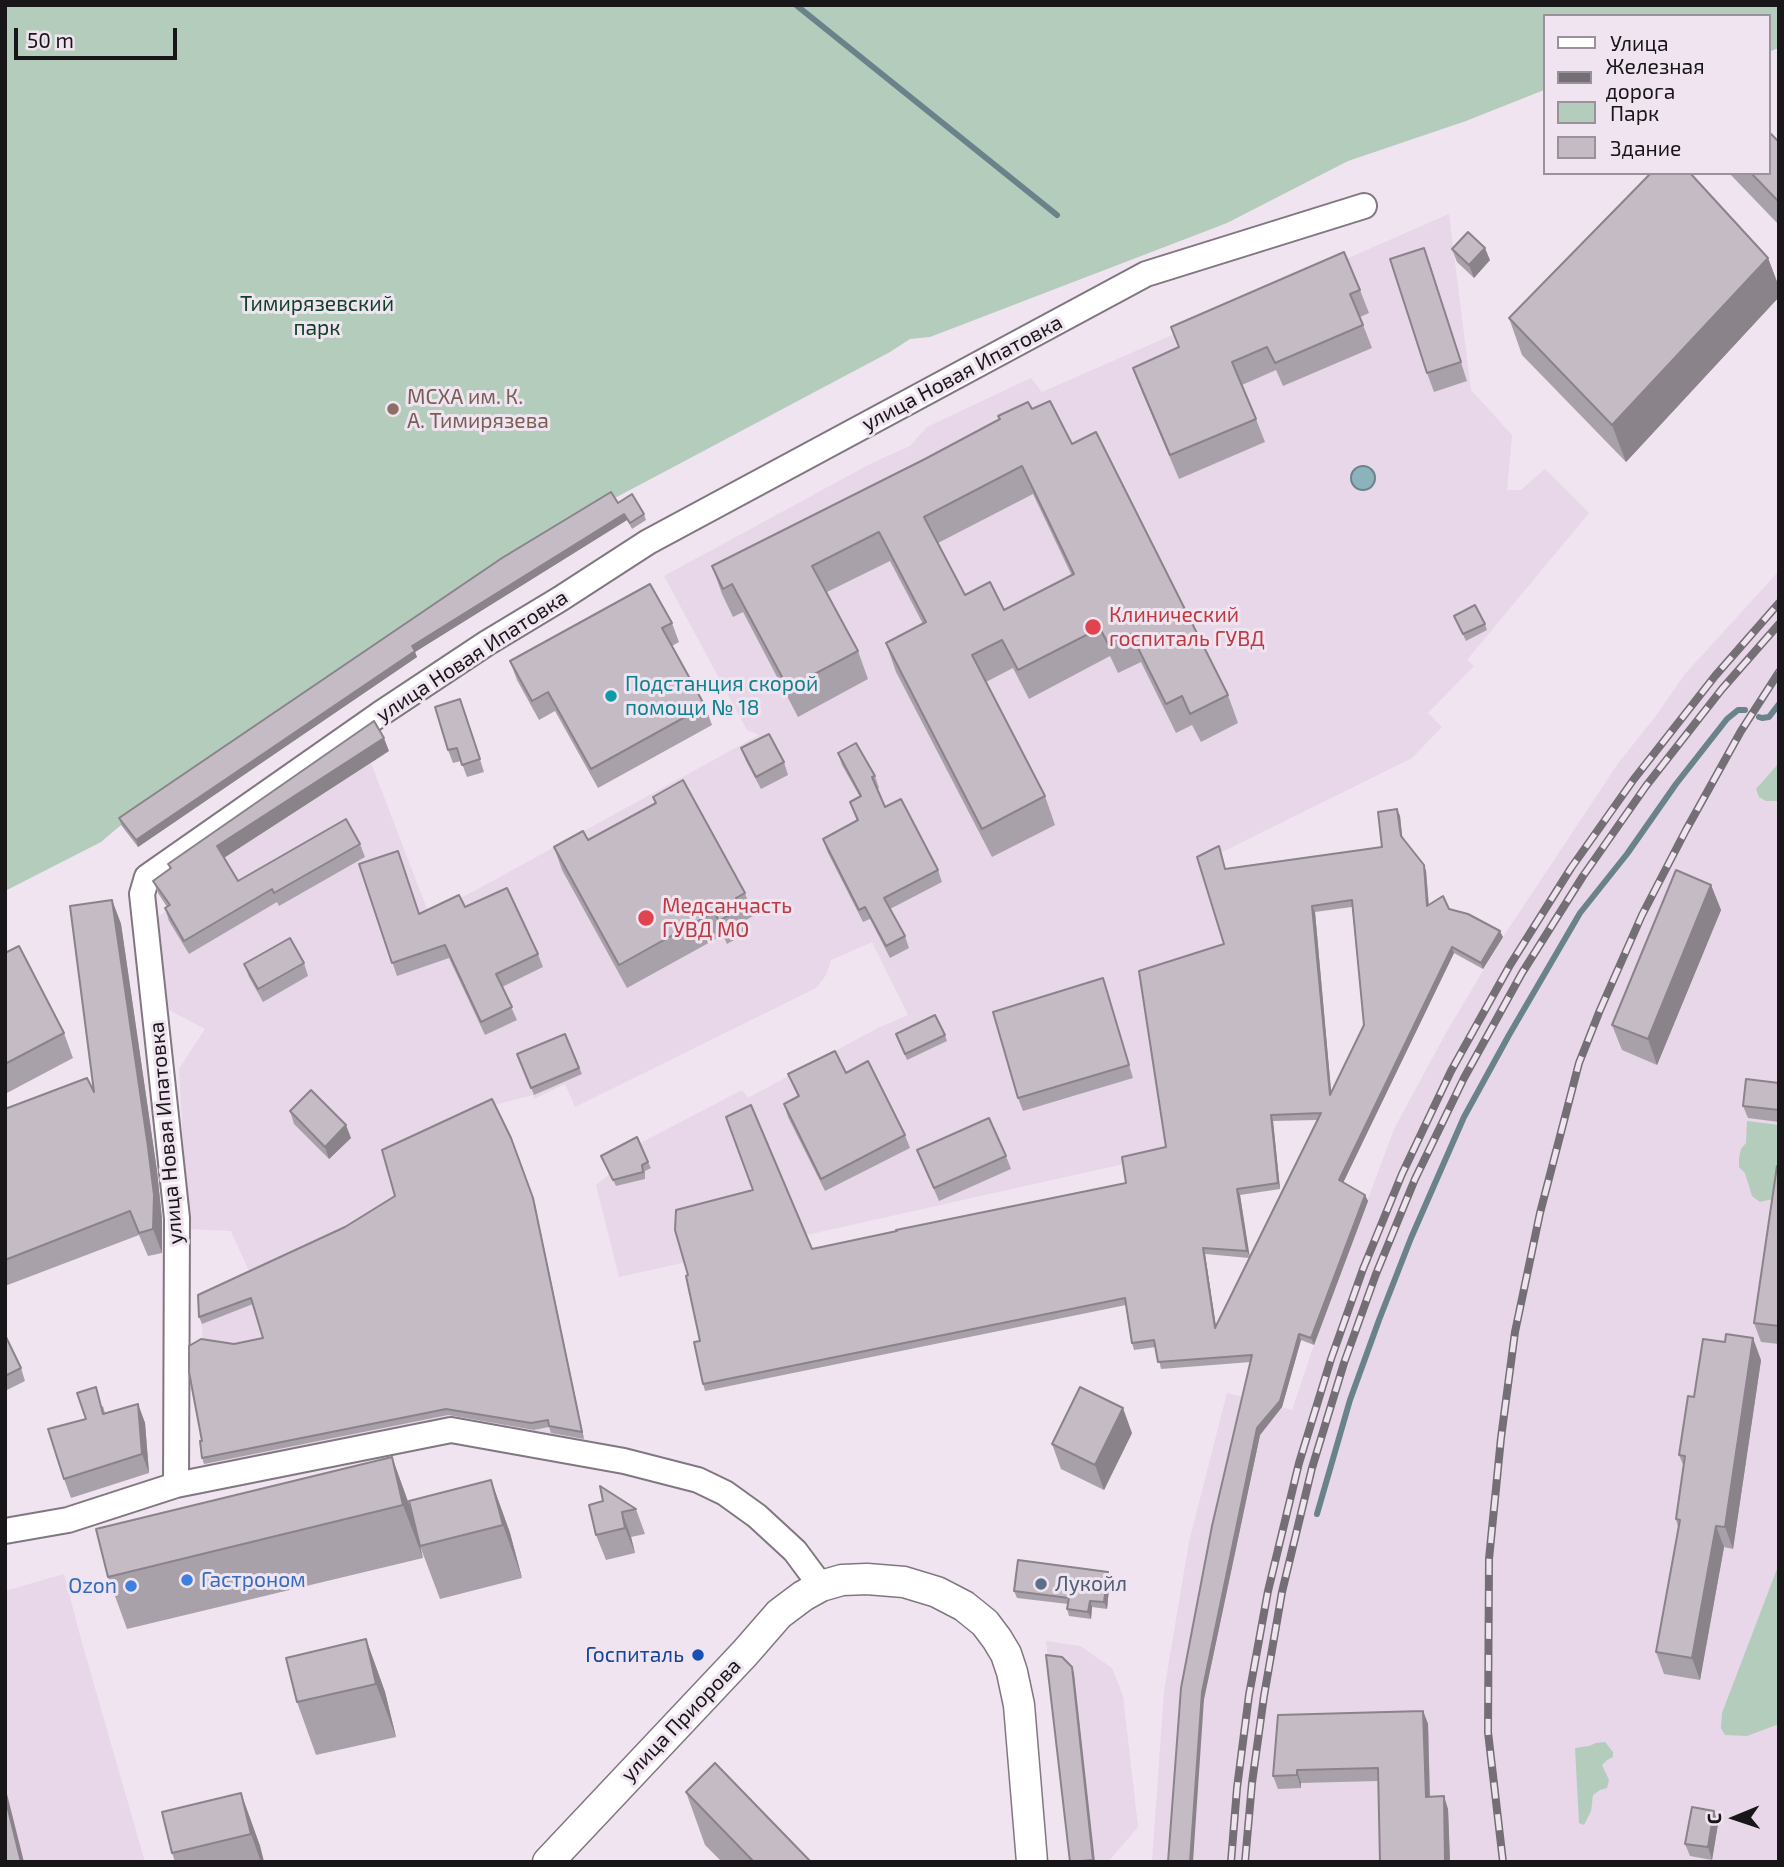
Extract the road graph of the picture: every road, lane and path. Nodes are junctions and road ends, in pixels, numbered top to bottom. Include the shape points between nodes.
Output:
1 (1364, 206) dead end
2 (176, 1485) junction
3 (5, 1531) edge
4 (821, 1586) junction
5 (548, 1862) edge
6 (1031, 1862) edge

1 - 2 street, улица Новая Ипатовка via 1146,274 658,537 380,714 146,877 142,894 177,1219
2 - 3 street via 68,1520
2 - 4 street via 452,1430 624,1461 698,1480 757,1516 796,1551
4 - 5 street, улица Приорова via 779,1614
4 - 6 street via 842,1580 904,1582 937,1592 985,1622 1006,1654 1019,1705

